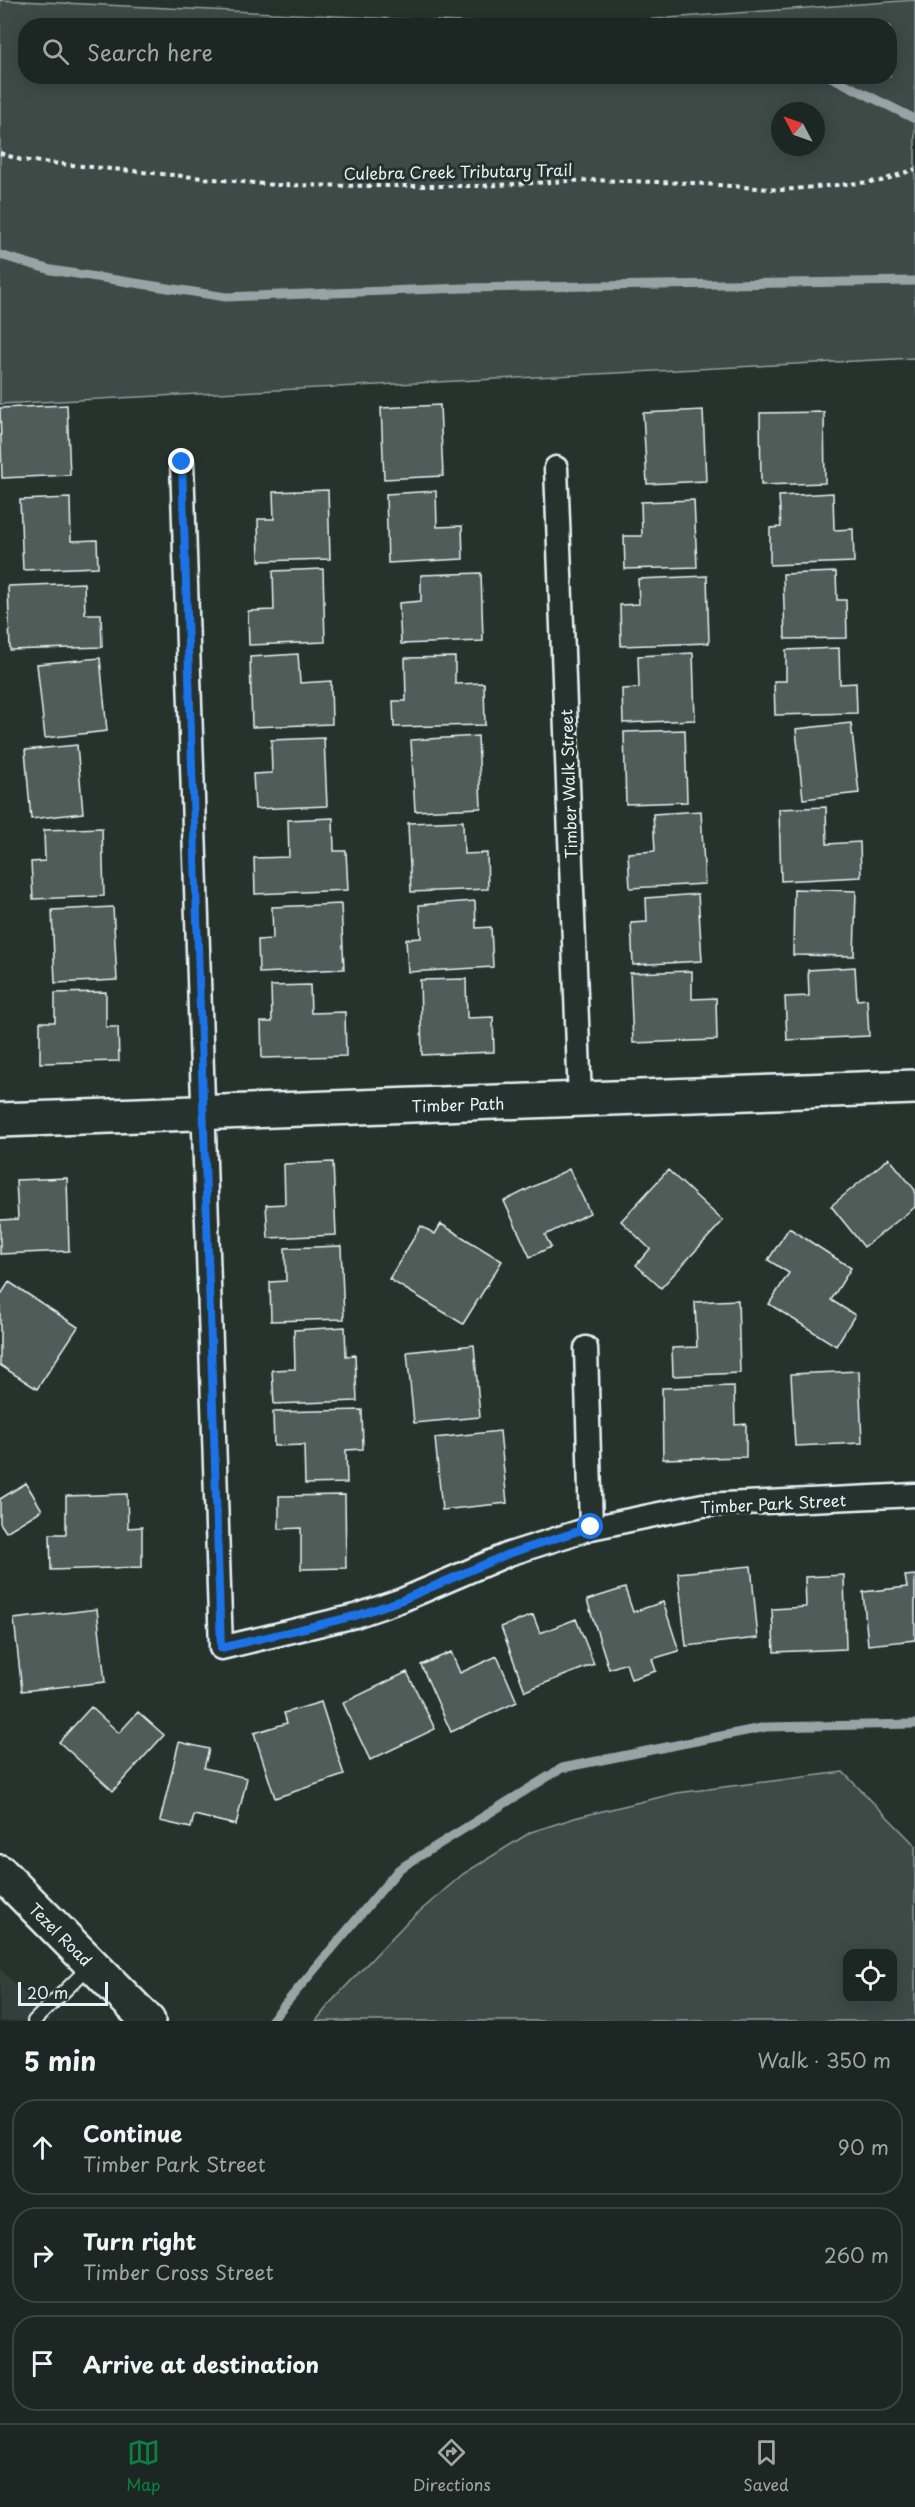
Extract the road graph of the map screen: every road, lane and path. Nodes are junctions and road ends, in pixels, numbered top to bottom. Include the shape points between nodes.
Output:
1 (0, 153) edge
2 (915, 169) edge
3 (182, 462) dead end
4 (556, 468) dead end
5 (915, 1087) edge
6 (580, 1100) junction
7 (204, 1112) junction
8 (0, 1120) edge
9 (586, 1348) dead end
10 (915, 1495) edge
11 (591, 1527) junction
12 (0, 1872) edge
13 (92, 1964) junction
14 (34, 2021) edge
15 (148, 2021) edge

1 - 2 path, Culebra Creek Tributary Trail via 21,160 274,185 477,186 590,180 782,190 881,181
3 - 7 street
4 - 6 street, Timber Walk Street
5 - 6 street, Timber Path
6 - 7 street, Timber Path
7 - 8 street, Timber Path
7 - 11 street, Timber Park Street via 221,1648 365,1613 508,1554
9 - 11 street
10 - 11 street, Timber Park Street via 703,1505
12 - 13 street, Tezel Road
13 - 14 lane
13 - 15 street, Tezel Road

